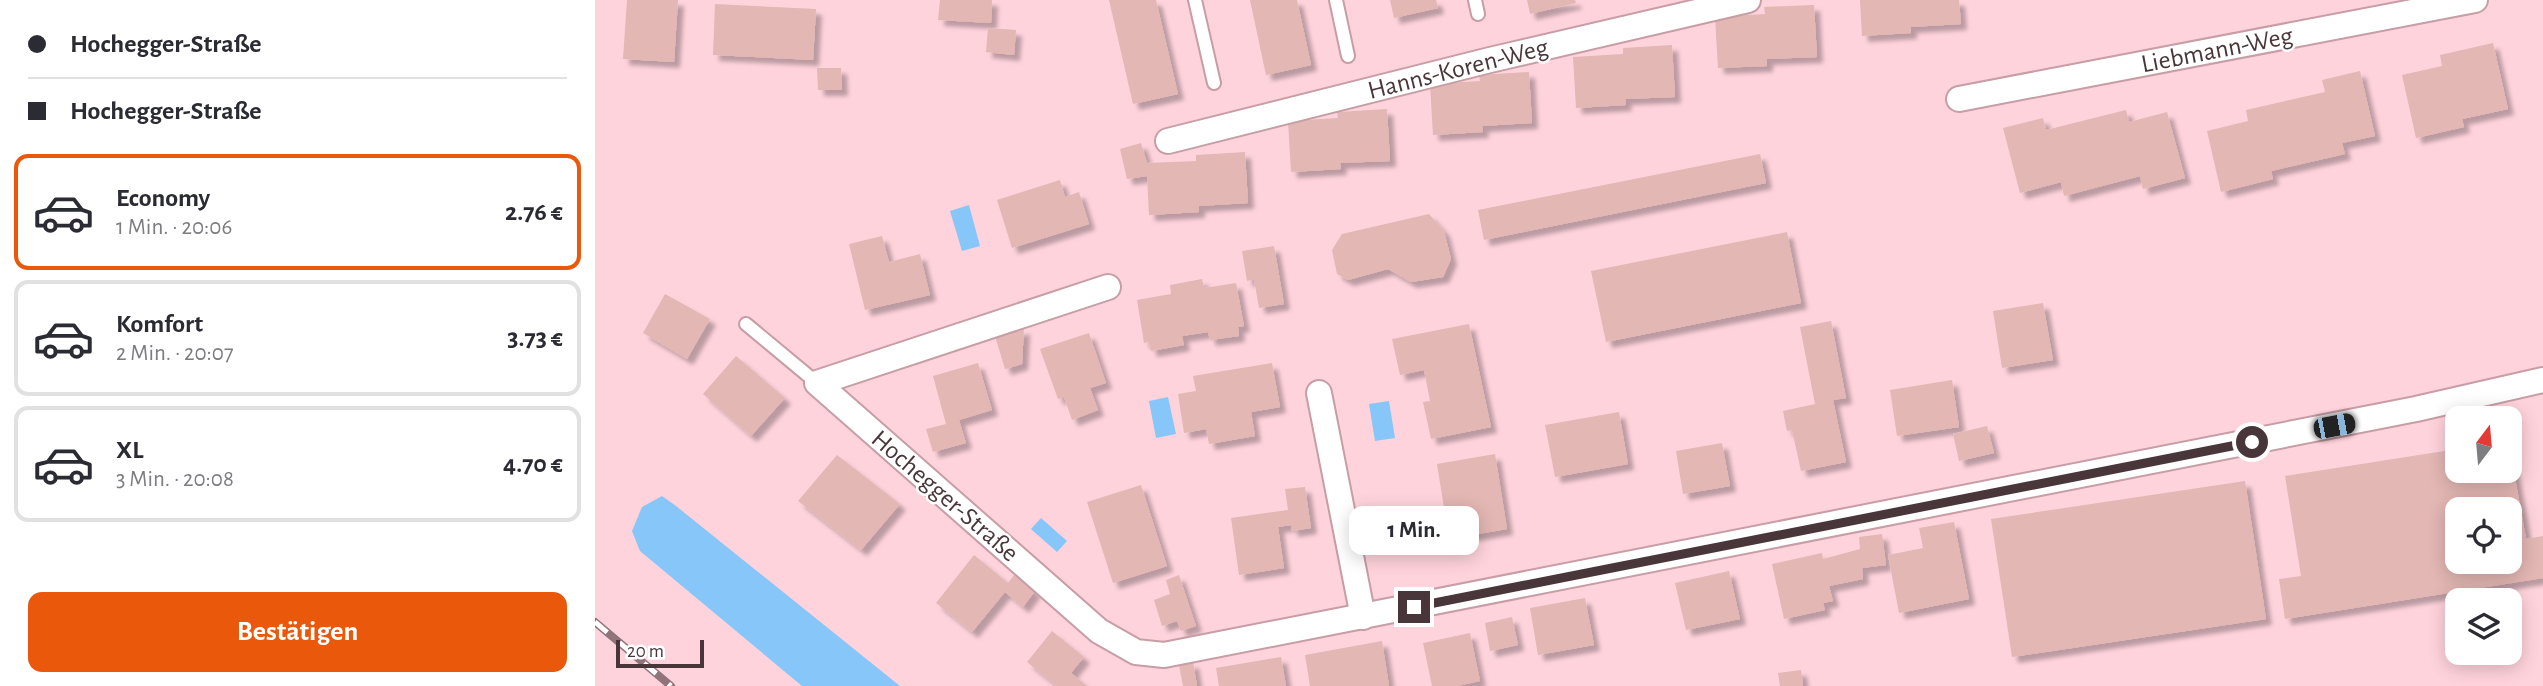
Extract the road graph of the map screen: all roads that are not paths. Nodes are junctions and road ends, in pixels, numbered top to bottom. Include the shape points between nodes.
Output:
1 (1195, 0) edge
2 (1335, 0) edge
3 (1475, 0) edge
4 (1748, 0) edge
5 (2475, 0) edge
6 (1478, 14) dead end
7 (1348, 56) dead end
8 (1214, 83) dead end
9 (1959, 99) dead end
10 (1168, 141) dead end
11 (1108, 287) dead end
12 (746, 324) dead end
13 (2543, 380) edge
14 (817, 383) junction
15 (1319, 393) dead end
16 (1363, 617) junction

1 - 8 lane
2 - 7 lane
3 - 6 lane
4 - 10 street, Hanns-Koren-Weg
5 - 9 street, Liebmann-Weg
11 - 14 street
12 - 14 lane
13 - 16 street, Hochegger-Straße via 2416,410
14 - 16 street, Hochegger-Straße via 1099,631 1136,652 1164,655
15 - 16 street

